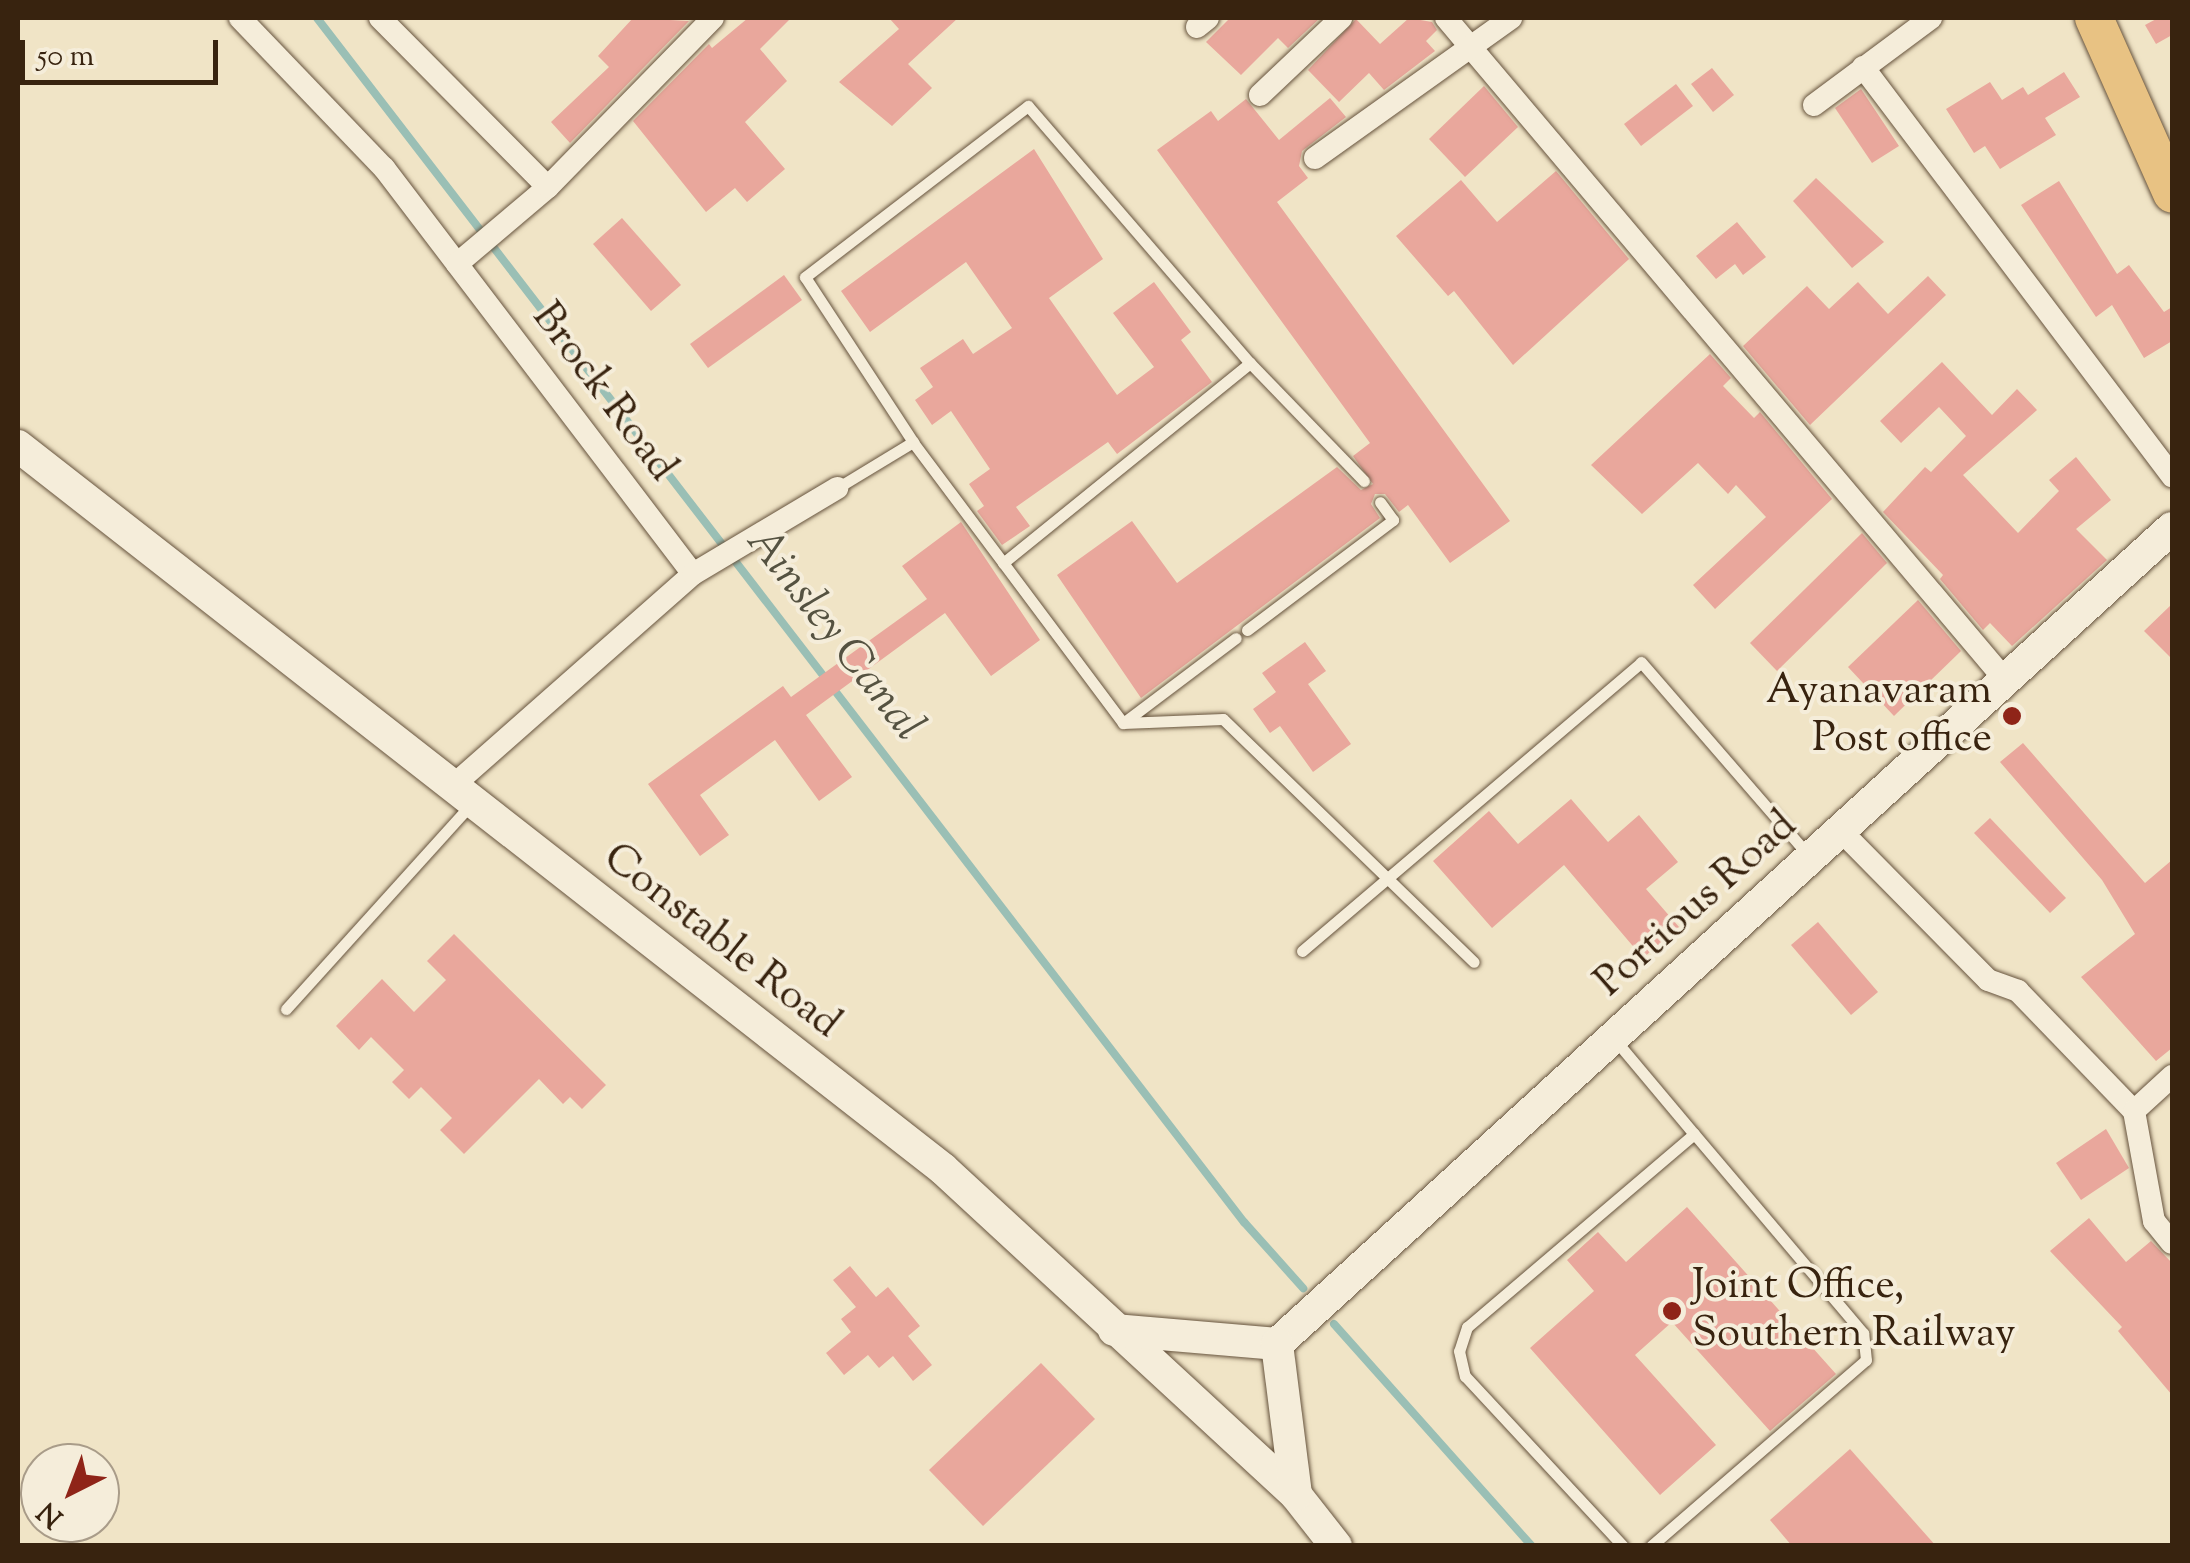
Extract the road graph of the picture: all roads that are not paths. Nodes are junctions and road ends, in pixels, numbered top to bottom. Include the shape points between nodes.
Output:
1 (240, 18) edge
2 (380, 18) edge
3 (712, 18) edge
4 (1342, 18) edge
5 (1446, 18) edge
6 (1510, 18) edge
7 (1930, 18) edge
8 (2094, 18) edge
9 (1476, 49) junction
10 (1863, 67) junction
11 (1260, 96) dead end
12 (1814, 104) dead end
13 (1316, 158) dead end
14 (548, 187) junction
15 (2172, 193) edge
16 (457, 264) junction
17 (1250, 362) junction
18 (914, 442) junction
19 (18, 446) edge
20 (2172, 476) edge
21 (1364, 481) dead end
22 (837, 488) joint
23 (1380, 502) dead end
24 (2172, 528) edge
25 (1003, 563) junction
26 (693, 574) junction
27 (2006, 681) junction
28 (1122, 723) junction
29 (461, 795) junction
30 (1841, 831) junction
31 (1811, 858) junction
32 (1385, 876) junction
33 (1302, 951) dead end
34 (1474, 962) dead end
35 (286, 1009) dead end
36 (1613, 1038) junction
37 (2172, 1076) edge
38 (2134, 1111) junction
39 (1694, 1134) junction
40 (2172, 1243) edge
41 (1114, 1330) junction
42 (1278, 1344) junction
43 (1296, 1495) junction
44 (1336, 1546) edge
45 (1624, 1546) edge
46 (1652, 1546) edge

1 - 16 street, Brock Road via 384,168
2 - 14 street
3 - 14 street
4 - 11 street
5 - 9 street
6 - 9 street
7 - 10 street
8 - 15 main road
9 - 13 street
9 - 27 street
10 - 12 street
10 - 20 street
14 - 16 street
16 - 26 street, Brock Road
17 - 18 lane via 1028,106 805,277
17 - 21 lane
17 - 25 lane
18 - 22 lane
18 - 25 lane
19 - 29 main road, Constable Road
22 - 26 street
23 - 28 lane via 1393,520
24 - 27 main road, Portious Road
25 - 28 lane
26 - 29 street
27 - 30 main road, Portious Road
28 - 32 lane via 1223,719
29 - 35 lane
29 - 41 main road, Constable Road via 943,1169
30 - 31 main road, Portious Road
30 - 38 street via 1988,980 2018,991
31 - 32 lane via 1640,662
31 - 36 main road, Portious Road
32 - 33 lane
32 - 34 lane
36 - 39 lane
36 - 42 main road, Portious Road
37 - 38 street
38 - 40 street via 2154,1221
39 - 45 lane via 1467,1328 1459,1351 1465,1376
39 - 46 lane via 1864,1334 1866,1360
41 - 42 main road
41 - 43 main road, Constable Road
42 - 43 main road
43 - 44 main road, Constable Road

